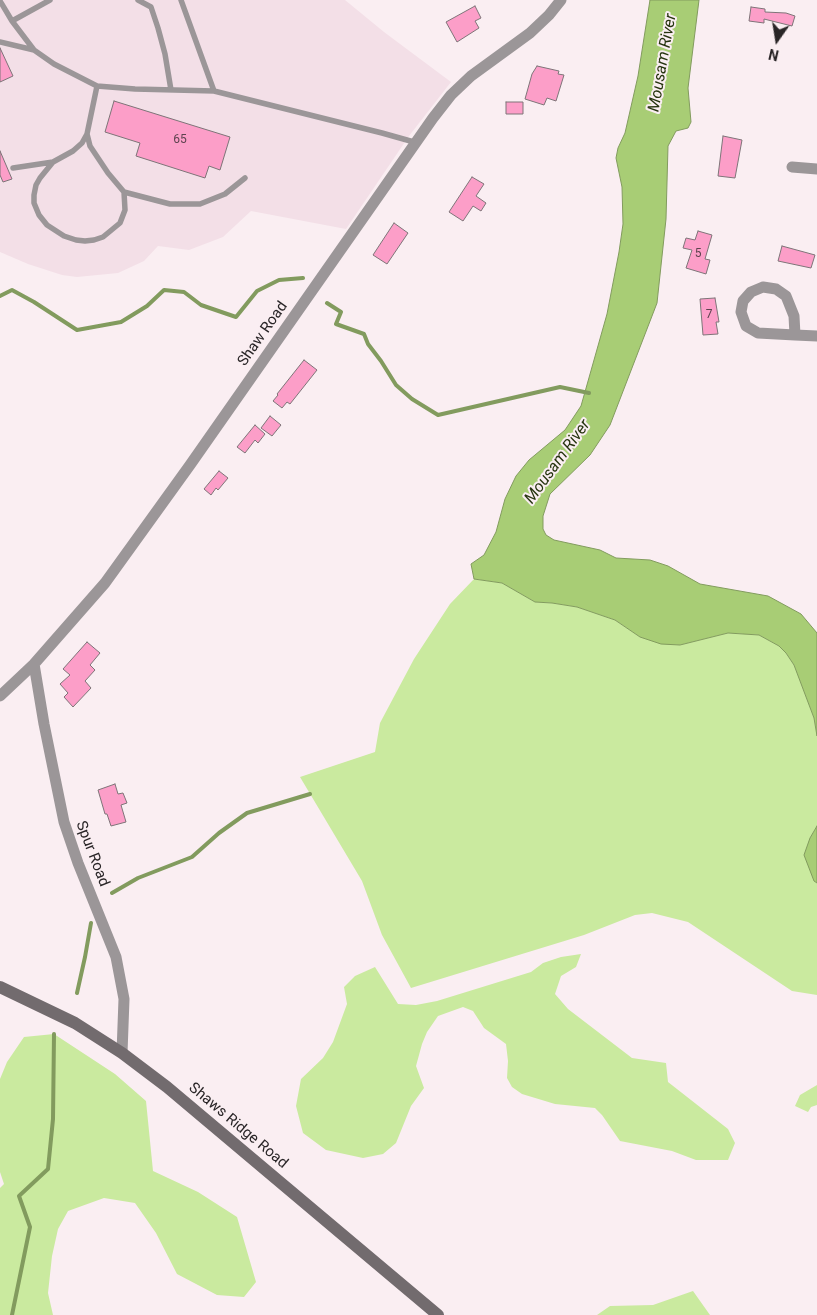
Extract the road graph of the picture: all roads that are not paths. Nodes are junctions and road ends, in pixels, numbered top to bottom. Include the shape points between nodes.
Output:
1 (50, 0) edge
2 (138, 0) edge
3 (181, 0) edge
4 (561, 0) edge
5 (0, 1) edge
6 (12, 21) junction
7 (0, 42) edge
8 (34, 50) junction
9 (97, 86) junction
10 (171, 90) junction
11 (214, 92) junction
12 (87, 134) junction
13 (414, 142) junction
14 (53, 162) junction
15 (792, 167) dead end
16 (13, 168) dead end
17 (817, 169) edge
18 (245, 178) dead end
19 (124, 192) junction
20 (795, 334) junction
21 (817, 336) edge
22 (34, 664) junction
23 (0, 696) edge
24 (0, 987) edge
25 (122, 1053) junction
26 (438, 1315) edge

1 - 6 lane
2 - 10 lane via 151,7 165,54
3 - 11 lane
4 - 13 street, Shaw Road via 530,33 471,76
5 - 6 lane
6 - 8 lane
7 - 8 lane
8 - 9 lane
9 - 10 lane
9 - 12 lane
10 - 11 lane
11 - 13 lane
12 - 14 lane via 73,152
12 - 19 lane via 90,146
13 - 22 street, Shaw Road via 134,542
14 - 16 lane
14 - 19 lane via 36,185 34,203 47,225 64,236 85,241 103,237 114,229 124,218
15 - 17 street
18 - 19 lane via 225,194 200,204 170,204
20 - 20 street via 794,316 782,292 763,287 751,292 743,301 742,317 750,330
20 - 21 street
22 - 23 street, Shaw Road
22 - 25 street, Spur Road via 64,822 116,956 124,999
24 - 25 main road, Shaws Ridge Road via 75,1023
25 - 26 main road, Shaws Ridge Road via 167,1087

